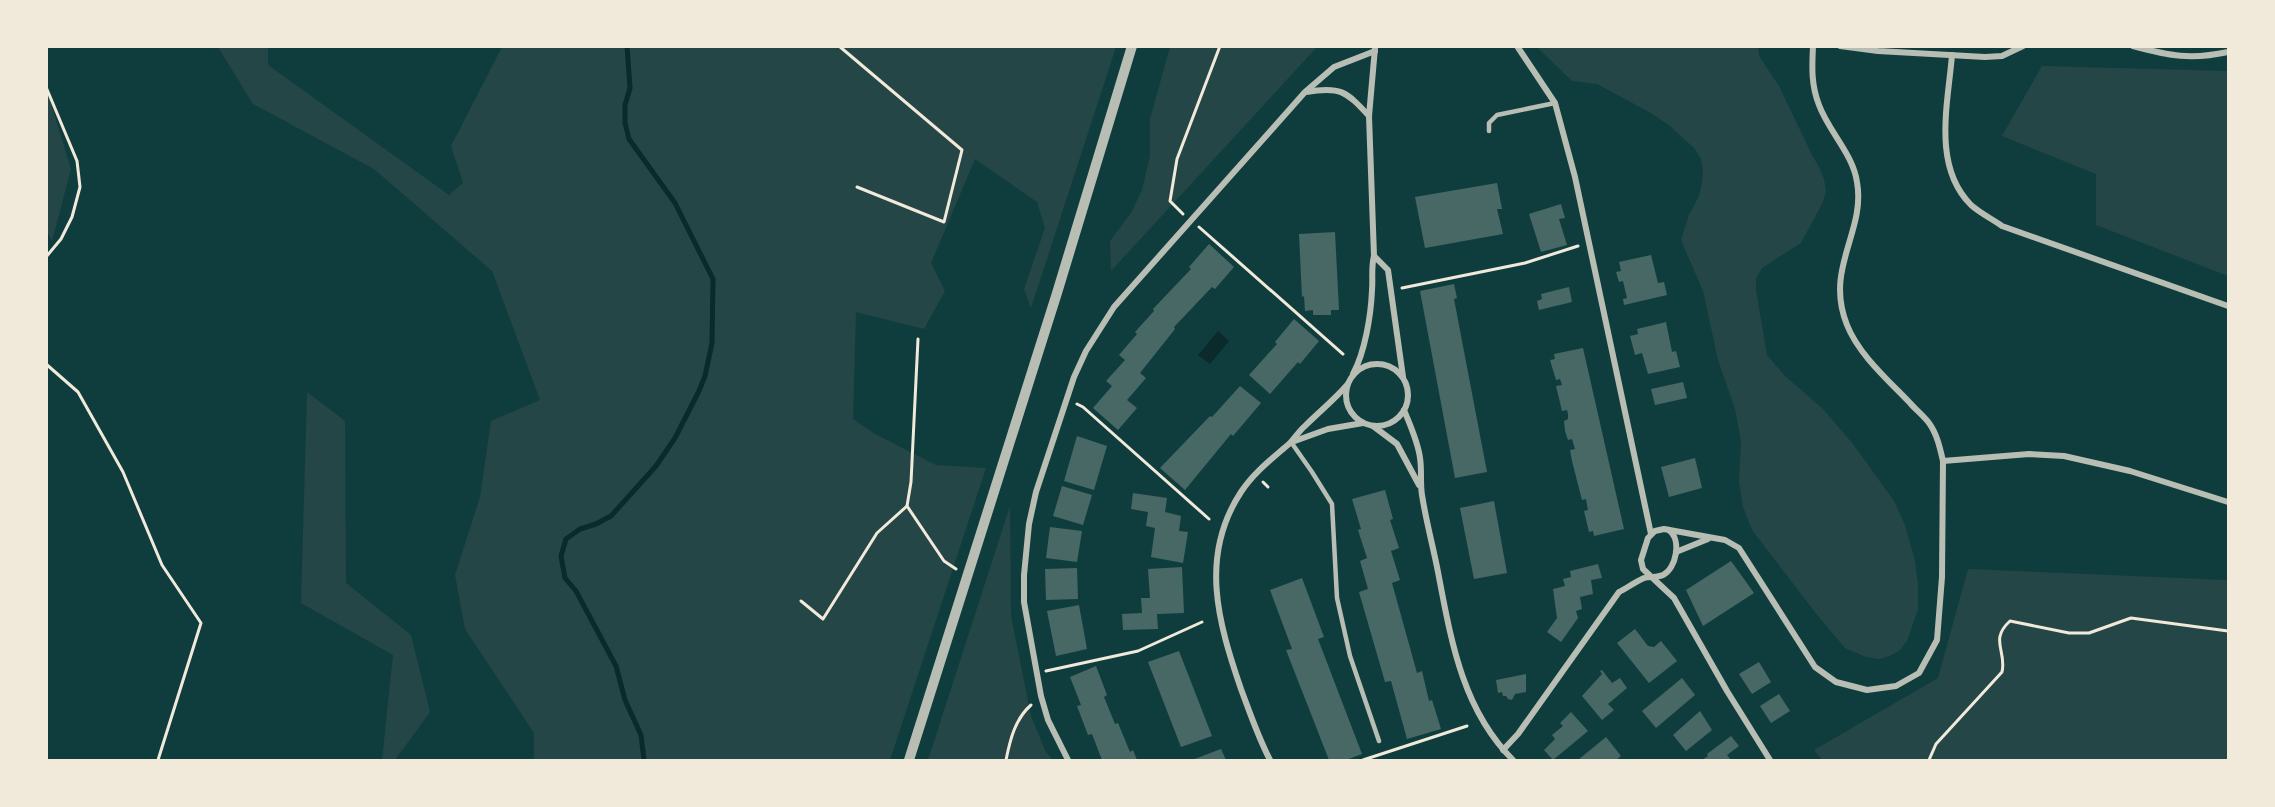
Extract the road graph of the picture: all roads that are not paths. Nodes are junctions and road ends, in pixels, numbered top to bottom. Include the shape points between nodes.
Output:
1 (1132, 46) edge
2 (1517, 46) edge
3 (1813, 46) edge
4 (1840, 46) edge
5 (2023, 46) edge
6 (2133, 46) edge
7 (1375, 49) edge
8 (2229, 52) edge
9 (1952, 55) junction
10 (1305, 92) junction
11 (1555, 103) junction
12 (1369, 116) junction
13 (1489, 131) dead end
14 (1374, 256) junction
15 (2229, 306) edge
16 (1353, 374) junction
17 (1403, 378) junction
18 (1347, 385) junction
19 (1404, 410) junction
20 (1363, 423) junction
21 (1372, 426) junction
22 (1291, 442) junction
23 (1943, 461) junction
24 (1421, 488) junction
25 (2229, 502) edge
26 (1669, 530) junction
27 (1651, 534) junction
28 (1709, 538) junction
29 (1676, 552) junction
30 (1652, 576) junction
31 (1379, 741) dead end
32 (1503, 750) junction
33 (909, 760) edge
34 (1068, 760) edge
35 (1270, 760) edge
36 (1513, 760) edge
37 (1770, 760) edge

1 - 33 street
2 - 11 street
3 - 23 street via 1813,88 1853,166 1857,182 1856,212 1839,289 1847,326 1859,347 1929,423
4 - 9 street
5 - 9 street via 2002,56
6 - 8 street via 2170,56 2203,58
7 - 10 street via 1334,67
7 - 12 street
9 - 15 street via 1945,149 1949,169 1971,205 2002,226
10 - 12 street via 1329,88 1348,95
10 - 34 street via 1114,307 1074,377 1036,492 1024,575 1024,602 1041,696
11 - 13 lane via 1497,115
11 - 27 street via 1575,177
12 - 14 street
14 - 16 street via 1363,350
14 - 17 street via 1388,270
16 - 17 street via 1369,364 1379,364
16 - 18 street
17 - 19 street via 1408,399
18 - 20 street via 1348,407
18 - 22 street
19 - 21 street via 1390,423
19 - 24 street via 1420,457
20 - 21 street
20 - 22 street via 1328,429
21 - 24 street via 1397,444
22 - 31 lane via 1332,504 1337,597 1350,656
22 - 35 street via 1241,492 1222,537 1215,574 1221,627
23 - 25 street via 2029,454 2064,456 2130,471
23 - 28 street via 1937,640 1919,672 1896,686 1867,690 1836,682 1815,667 1739,548 1725,540
24 - 32 street via 1456,662 1469,697
26 - 27 street via 1659,529
26 - 28 street
26 - 29 street via 1676,538
27 - 30 street via 1641,560 1643,569
28 - 29 street
29 - 30 street via 1665,574
30 - 32 street via 1619,592
30 - 37 street via 1674,598
32 - 36 street

